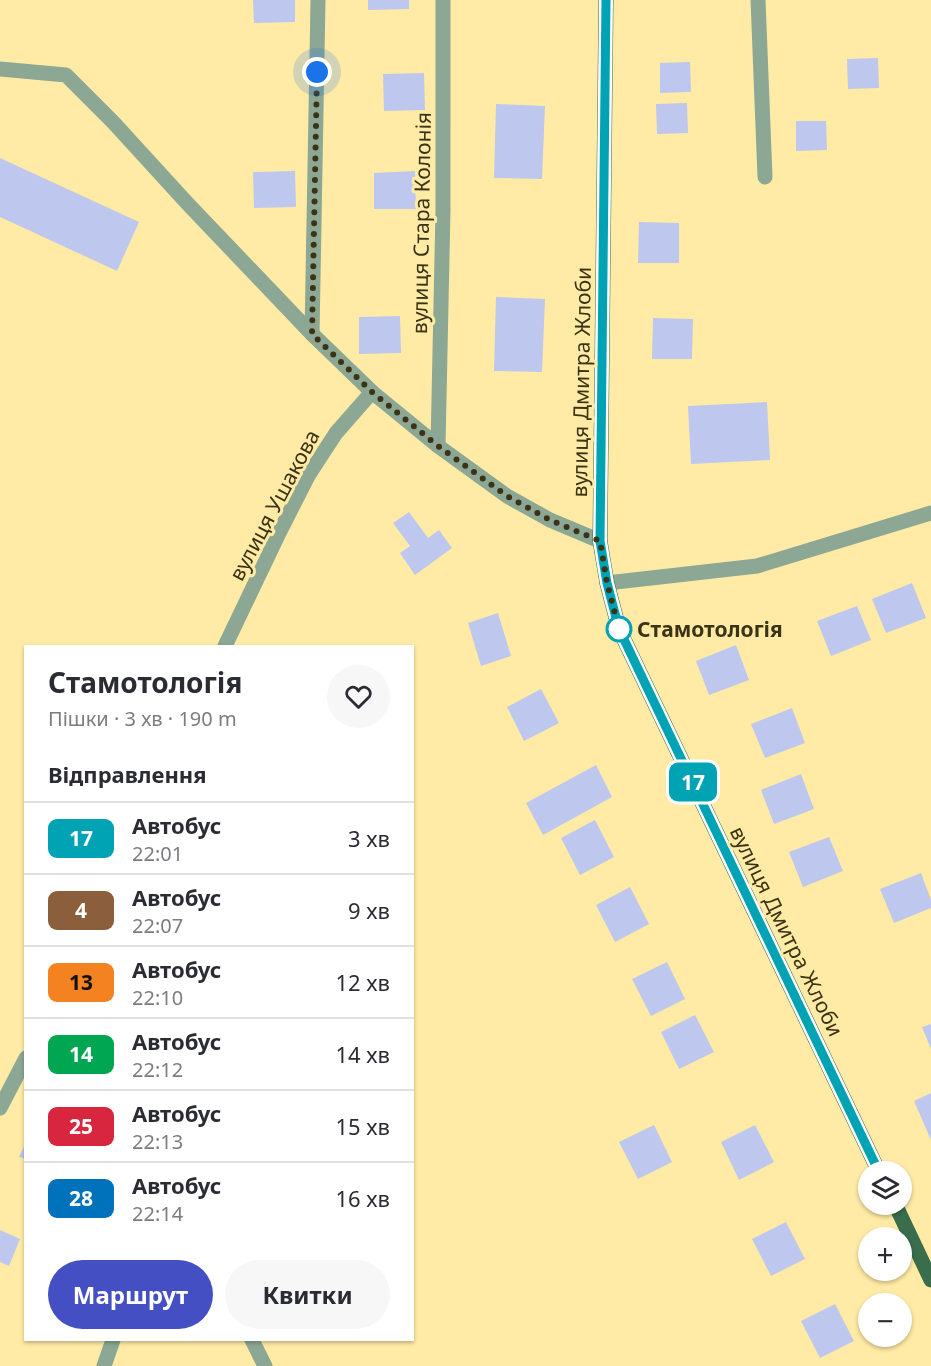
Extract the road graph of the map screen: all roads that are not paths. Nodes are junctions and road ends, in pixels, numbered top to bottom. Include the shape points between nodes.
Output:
1 (318, 0) edge
2 (443, 0) edge
3 (606, 0) edge
4 (758, 0) edge
5 (0, 69) edge
6 (765, 177) dead end
7 (312, 334) junction
8 (372, 392) junction
9 (438, 446) junction
10 (931, 513) edge
11 (600, 541) junction
12 (607, 583) junction
13 (225, 645) edge
14 (24, 1062) edge
15 (0, 1108) edge
16 (874, 1161) edge
17 (900, 1215) edge
18 (931, 1280) edge
19 (113, 1341) edge
20 (252, 1341) edge
21 (104, 1366) edge
22 (265, 1366) edge

1 - 7 street
2 - 9 street, вулиця Стара Колонія
3 - 11 main road, вулиця Дмитра Жлоби
4 - 6 street
5 - 7 street via 66,75
7 - 8 street
8 - 9 street
8 - 13 street, вулиця Ушакова via 336,433 308,476
9 - 11 street via 507,496
10 - 12 street via 757,566
11 - 12 main road, вулиця Дмитра Жлоби
12 - 16 main road, вулиця Дмитра Жлоби via 619,629
14 - 15 street
17 - 18 main road
19 - 21 street
20 - 22 street

